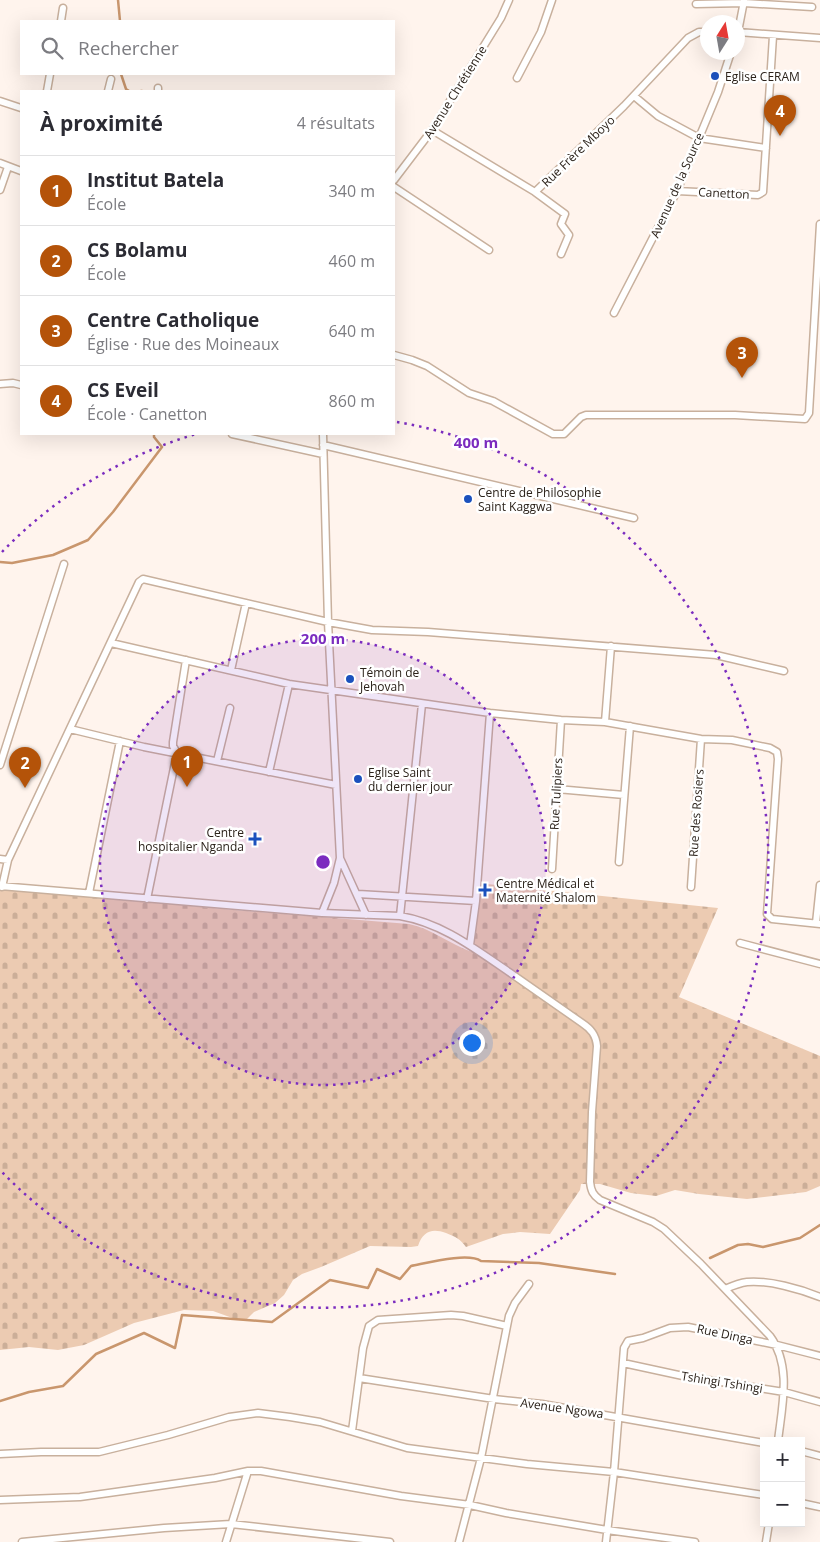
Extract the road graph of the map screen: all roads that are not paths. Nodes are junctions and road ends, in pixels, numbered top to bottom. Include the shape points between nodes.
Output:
1 (509, 0) edge
2 (552, 0) edge
3 (744, 2) edge
4 (696, 4) dead end
5 (812, 7) dead end
6 (63, 8) dead end
7 (741, 15) edge
8 (61, 20) edge
9 (700, 32) edge
10 (745, 33) edge
11 (773, 36) junction
12 (820, 38) edge
13 (728, 60) edge
14 (50, 75) edge
15 (517, 78) dead end
16 (111, 79) dead end
17 (47, 90) edge
18 (108, 90) edge
19 (634, 96) junction
20 (0, 101) edge
21 (20, 108) edge
22 (432, 130) junction
23 (699, 138) junction
24 (766, 148) junction
25 (0, 163) edge
26 (8, 167) junction
27 (20, 171) edge
28 (395, 179) edge
29 (395, 188) edge
30 (0, 190) edge
31 (678, 191) junction
32 (535, 192) junction
33 (820, 224) edge
34 (489, 250) dead end
35 (561, 254) dead end
36 (818, 273) edge
37 (614, 313) dead end
38 (395, 355) edge
39 (0, 384) edge
40 (20, 385) edge
41 (237, 435) edge
42 (323, 435) edge
43 (323, 445) junction
44 (323, 454) junction
45 (634, 518) dead end
46 (64, 564) dead end
47 (246, 603) junction
48 (328, 622) junction
49 (111, 642) junction
50 (612, 646) junction
51 (186, 660) junction
52 (231, 670) junction
53 (784, 671) dead end
54 (289, 684) junction
55 (332, 691) junction
56 (422, 704) junction
57 (230, 708) dead end
58 (490, 713) junction
59 (560, 720) junction
60 (605, 722) junction
61 (630, 726) junction
62 (70, 729) junction
63 (701, 739) junction
64 (120, 741) junction
65 (177, 753) junction
66 (217, 761) junction
67 (0, 766) edge
68 (269, 772) junction
69 (336, 785) junction
70 (557, 789) junction
71 (624, 795) junction
72 (340, 858) junction
73 (0, 859) edge
74 (8, 860) junction
75 (619, 862) dead end
76 (552, 869) dead end
77 (820, 885) edge
78 (1, 886) edge
79 (691, 887) dead end
80 (89, 893) junction
81 (358, 894) junction
82 (401, 897) junction
83 (147, 899) junction
84 (476, 901) junction
85 (322, 913) junction
86 (366, 915) junction
87 (400, 916) junction
88 (818, 924) edge
89 (740, 944) dead end
90 (470, 945) junction
91 (820, 964) edge
92 (529, 1284) dead end
93 (725, 1289) junction
94 (820, 1297) edge
95 (506, 1326) junction
96 (777, 1345) junction
97 (820, 1356) edge
98 (623, 1363) junction
99 (359, 1378) junction
100 (784, 1392) junction
101 (494, 1399) junction
102 (820, 1402) edge
103 (618, 1417) junction
104 (352, 1431) junction
105 (778, 1437) edge
106 (760, 1443) edge
107 (805, 1452) edge
108 (0, 1454) edge
109 (820, 1456) edge
110 (481, 1458) junction
111 (248, 1471) junction
112 (614, 1472) junction
113 (760, 1494) edge
114 (0, 1500) edge
115 (805, 1504) edge
116 (470, 1505) junction
117 (820, 1507) edge
118 (231, 1524) junction
119 (768, 1527) edge
120 (607, 1530) junction
121 (91, 1539) edge
122 (22, 1542) edge
123 (226, 1542) edge
124 (390, 1542) edge
125 (459, 1542) edge
126 (606, 1542) edge
127 (695, 1542) edge
128 (766, 1542) edge

1 - 22 street, Avenue Chrétienne
2 - 15 street via 541,32
3 - 4 street
3 - 5 street
3 - 7 street
6 - 8 street
9 - 19 street, Rue Frère Mboyo via 688,38
10 - 11 street
11 - 12 street
11 - 24 street, Canetton
13 - 23 street, Avenue de la Source
14 - 17 street
16 - 18 street
19 - 23 street via 658,116
19 - 32 street, Rue Frère Mboyo
20 - 21 street
22 - 28 street, Avenue Chrétienne
22 - 32 street, Rue Frère Mboyo
23 - 24 street
23 - 31 street, Avenue de la Source
24 - 31 street, Canetton via 761,194
25 - 26 street
26 - 27 street
26 - 30 street
29 - 34 street
31 - 37 street, Avenue de la Source
32 - 35 street via 565,214 561,224 569,235
33 - 36 street
36 - 38 street via 809,413 804,419 735,415 586,415 564,434 553,434 499,404 469,392 427,366
39 - 40 street
41 - 44 street
42 - 43 street
43 - 44 street
43 - 45 street
44 - 48 street
46 - 67 street
47 - 48 street
47 - 49 street via 143,579
47 - 52 street
48 - 50 street via 377,630
48 - 55 street
49 - 51 street
49 - 62 street
50 - 53 street via 716,655
50 - 60 street
51 - 52 street
51 - 65 street via 173,742
52 - 54 street
54 - 55 street
54 - 68 street
55 - 56 street
55 - 69 street
56 - 58 street
56 - 82 street
57 - 66 street
58 - 59 street
58 - 84 street
59 - 60 street
59 - 70 street, Rue Tulipiers
60 - 61 street
61 - 63 street
61 - 71 street
62 - 64 street
62 - 74 street
63 - 79 street, Rue des Rosiers
63 - 88 street via 732,740 777,752 767,914 772,919
64 - 65 street
64 - 80 street
65 - 66 street
65 - 83 street
66 - 68 street
68 - 69 street
69 - 72 street
70 - 71 street
70 - 76 street, Rue Tulipiers
71 - 75 street
72 - 81 street
72 - 85 street
73 - 74 street
74 - 78 street
77 - 88 street
78 - 80 street
80 - 83 street
81 - 82 street
81 - 86 street
82 - 84 street
82 - 87 street
83 - 85 street
84 - 90 street
85 - 86 street
86 - 87 street
87 - 90 street via 434,926
89 - 91 street
90 - 93 street via 594,1033 597,1046 590,1182 596,1197 659,1225
92 - 95 street via 515,1303
93 - 94 street via 758,1282 798,1289
93 - 96 street via 761,1324
95 - 99 street via 451,1315 378,1320 369,1326
95 - 101 street
96 - 97 street, Rue Dinga
96 - 98 street, Rue Dinga via 682,1326 626,1343
96 - 100 street via 783,1366
98 - 100 street, Tshingi Tshingi
98 - 103 street
99 - 101 street, Avenue Ngowa
99 - 104 street
100 - 102 street, Tshingi Tshingi
100 - 105 street
101 - 103 street, Avenue Ngowa
101 - 110 street
103 - 106 street, Avenue Ngowa
103 - 112 street
104 - 108 street via 290,1416 258,1413 229,1417 99,1452
104 - 110 street via 408,1448
107 - 109 street
110 - 112 street
110 - 116 street
111 - 114 street via 80,1497
111 - 116 street
111 - 118 street
112 - 113 street
112 - 120 street
115 - 117 street
116 - 120 street
116 - 125 street
118 - 121 street via 164,1528
118 - 123 street
118 - 124 street
119 - 128 street
120 - 126 street
120 - 127 street
121 - 122 street

